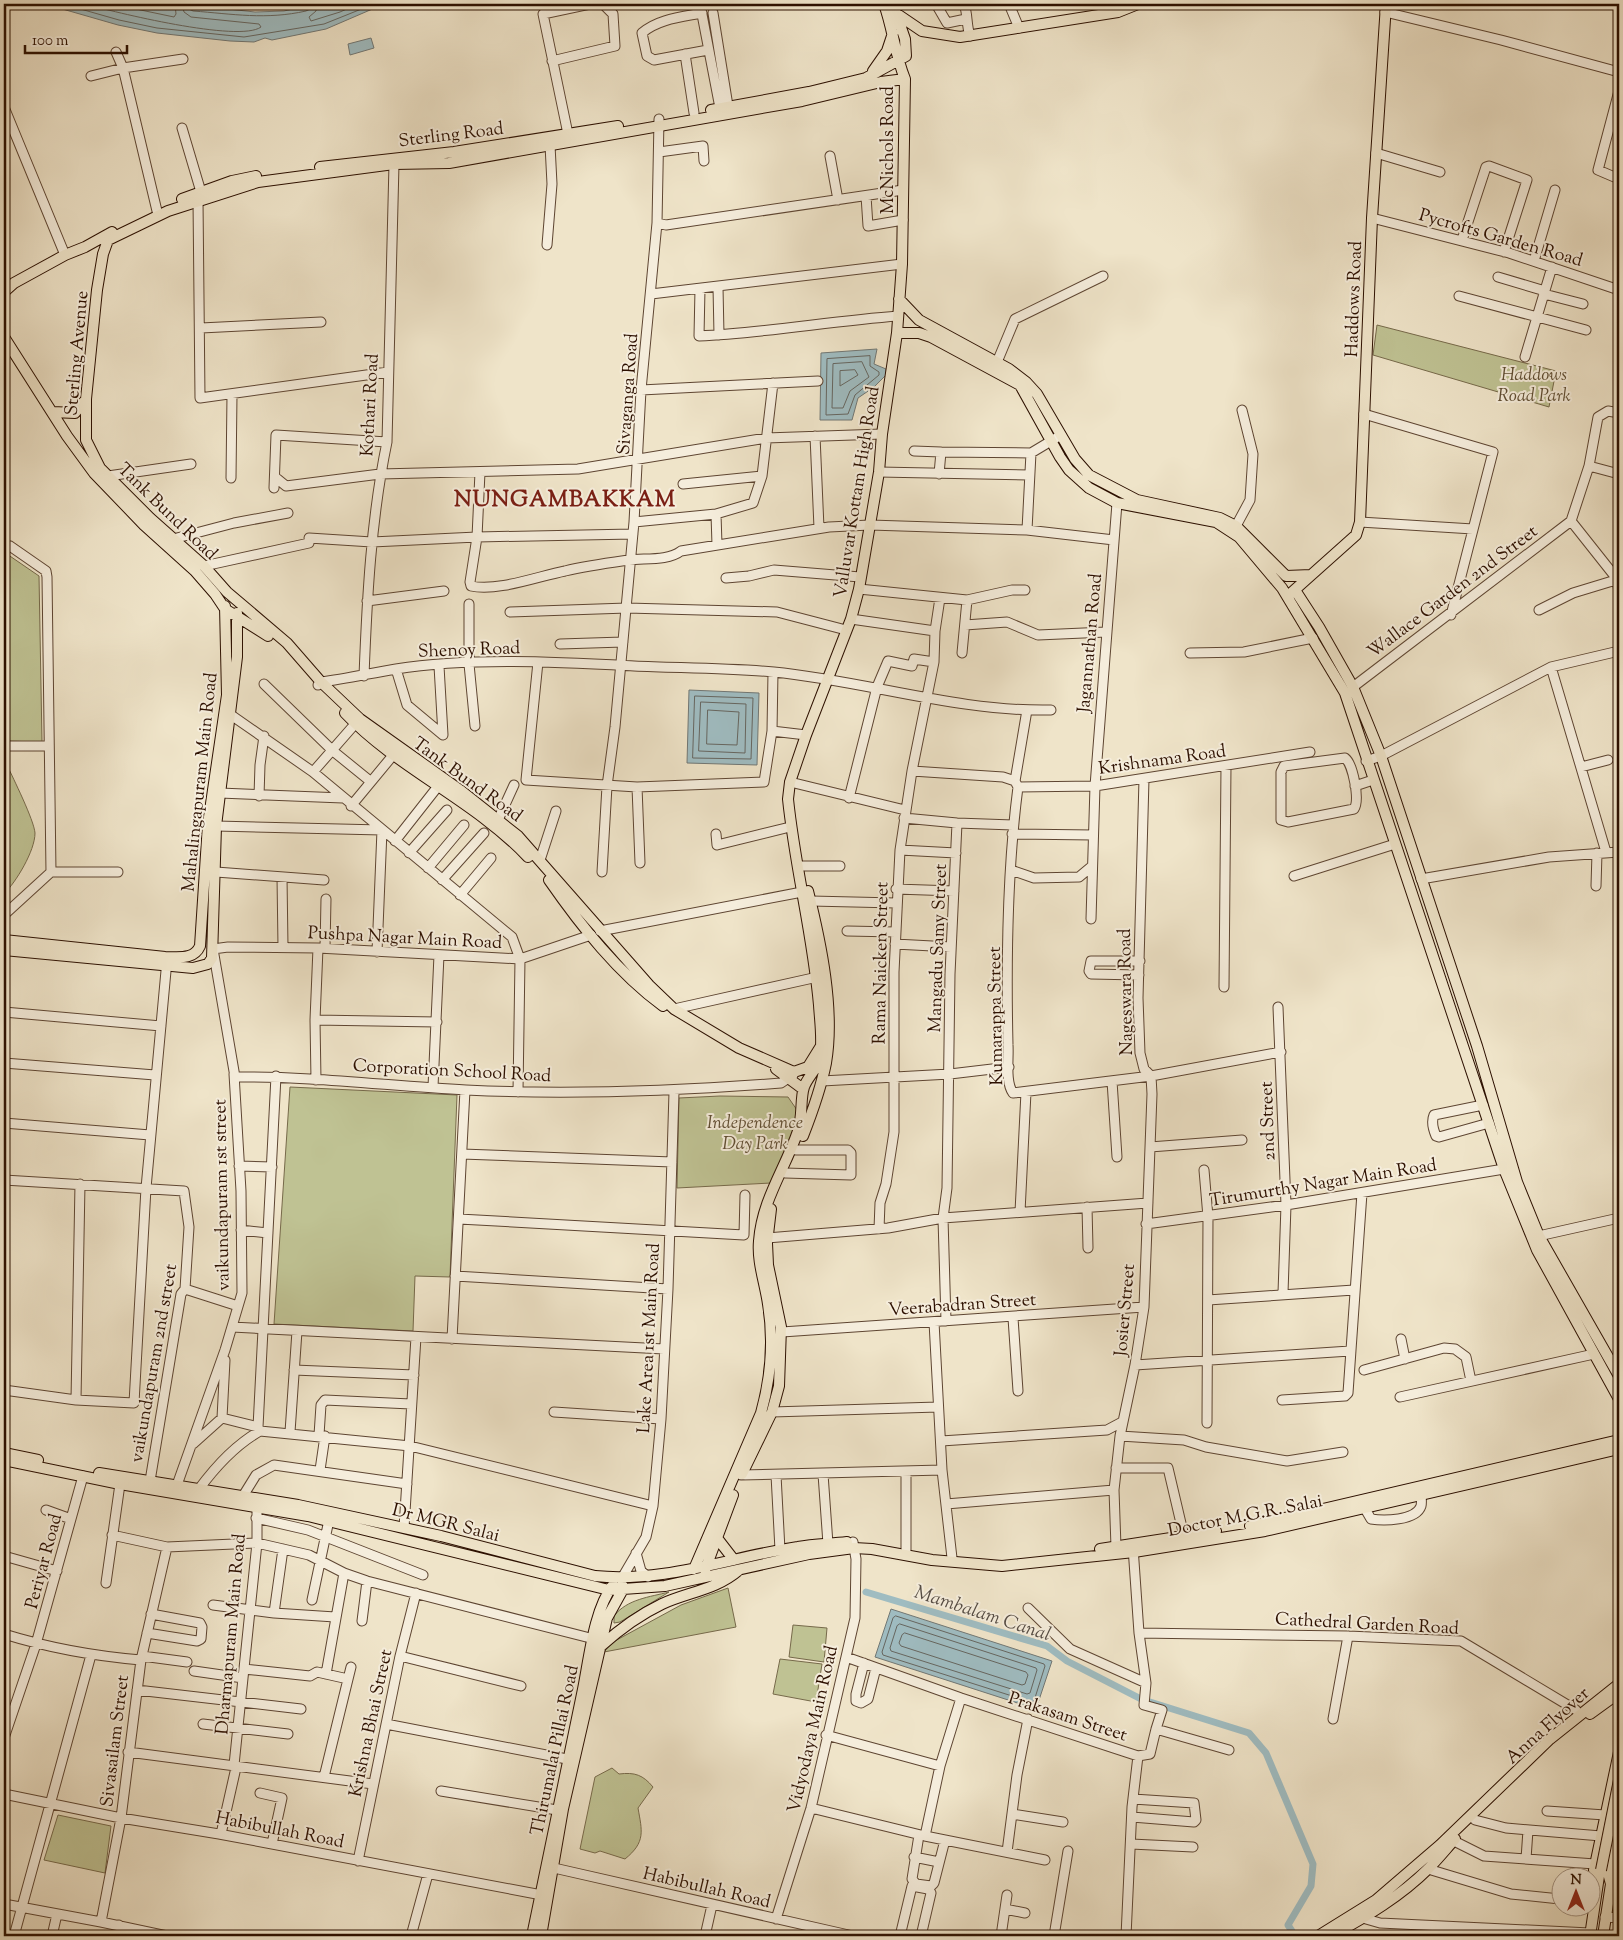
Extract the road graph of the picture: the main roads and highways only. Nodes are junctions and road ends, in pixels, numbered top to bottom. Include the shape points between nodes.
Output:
1 (884, 4) edge
2 (1138, 4) edge
3 (894, 8) edge
4 (1386, 8) edge
5 (912, 26) junction
6 (898, 31) junction
7 (902, 58) junction
8 (868, 77) junction
9 (904, 79) junction
10 (659, 122) junction
11 (200, 196) junction
12 (108, 240) joint
13 (85, 247) junction
14 (100, 272) junction
15 (9, 283) edge
16 (4, 292) edge
17 (899, 299) junction
18 (897, 333) junction
19 (4, 337) edge
20 (995, 367) junction
21 (86, 399) junction
22 (52, 412) junction
23 (97, 471) junction
24 (1311, 575) junction
25 (227, 592) junction
26 (1291, 593) junction
27 (238, 602) junction
28 (225, 609) junction
29 (236, 618) junction
30 (1314, 639) junction
31 (1328, 643) junction
32 (1334, 654) junction
33 (1330, 667) junction
34 (320, 684) junction
35 (788, 799) junction
36 (538, 863) junction
37 (595, 933) junction
38 (4, 940) edge
39 (200, 946) junction
40 (213, 949) junction
41 (4, 950) edge
42 (167, 961) junction
43 (821, 976) junction
44 (821, 1046) junction
45 (792, 1076) junction
46 (803, 1089) junction
47 (1505, 1172) junction
48 (1517, 1182) junction
49 (1536, 1237) junction
50 (1567, 1285) junction
51 (1562, 1295) junction
52 (1619, 1376) edge
53 (1619, 1399) edge
54 (1619, 1440) edge
55 (1619, 1449) edge
56 (4, 1453) edge
57 (4, 1460) edge
58 (257, 1502) junction
59 (717, 1538) junction
60 (854, 1545) junction
61 (876, 1546) junction
62 (1134, 1548) junction
63 (734, 1560) junction
64 (708, 1567) junction
65 (739, 1570) junction
66 (693, 1572) junction
67 (622, 1578) junction
68 (684, 1582) junction
69 (609, 1590) junction
70 (622, 1591) junction
71 (662, 1604) junction
72 (597, 1642) junction
73 (1619, 1676) edge
74 (1619, 1684) edge
75 (1617, 1699) edge
76 (1619, 1752) edge
77 (1618, 1779) edge
78 (1497, 1792) junction
79 (1619, 1821) edge
80 (1619, 1867) edge
81 (1601, 1869) junction
82 (1600, 1873) edge
83 (1611, 1884) junction
84 (545, 1896) junction
85 (1591, 1918) edge
86 (1590, 1934) edge
87 (532, 1936) edge
88 (541, 1936) edge
89 (1318, 1936) edge
90 (1331, 1936) edge
91 (1603, 1936) edge

1 - 6 main road, McNichols Road
2 - 5 main road via 1118,12 966,37 934,35
3 - 5 main road
3 - 6 main road
4 - 24 main road, Haddows Road via 1372,218 1360,522 1356,535
5 - 6 main road
6 - 7 main road, McNichols Road
6 - 8 main road
7 - 8 main road, Sterling Road
7 - 9 main road, McNichols Road
8 - 10 main road, Sterling Road
9 - 10 main road, Sterling Road via 802,101
9 - 17 main road, McNichols Road
10 - 11 main road, Sterling Road via 449,163 394,164 258,182
10 - 11 main road, Sterling Road via 454,152 363,160 263,175 232,181
11 - 12 main road, Sterling Road
11 - 13 main road, Sterling Road via 157,210
12 - 14 main road, Sterling Avenue
13 - 14 main road via 98,256
13 - 15 main road, Sterling Road
14 - 21 main road, Sterling Avenue
15 - 16 main road, Sterling Road
17 - 18 main road, Valluvar Kottam High Road
17 - 20 main road via 919,320
18 - 20 main road via 919,333 931,337
18 - 35 main road, Valluvar Kottam High Road via 879,472 859,589 851,619 790,782
19 - 22 main road
20 - 24 main road via 1009,369 1026,382 1089,475 1137,500 1202,512 1237,524 1286,576
20 - 26 main road via 1020,385 1049,442 1069,470 1090,488 1117,503 1216,522 1239,537
21 - 22 main road via 75,413
21 - 23 main road, Sterling Avenue via 86,440
22 - 23 main road
23 - 25 main road, Tank Bund Road via 108,476 204,566
23 - 28 main road, Tank Bund Road via 144,525 195,572
24 - 26 main road, Haddows Road
25 - 27 main road, Tank Bund Road
25 - 28 main road, Mahalingapuram Main Road
26 - 30 main road
26 - 31 main road
27 - 29 main road, Mahalingapuram Main Road
27 - 34 main road, Tank Bund Road via 287,643
28 - 29 main road, Tank Bund Road
28 - 39 main road, Mahalingapuram Main Road via 227,695 208,824
29 - 34 main road, Tank Bund Road via 258,628
29 - 40 main road, Mahalingapuram Main Road via 237,657 216,826
30 - 31 main road
30 - 33 main road
31 - 32 main road
32 - 33 main road
32 - 48 main road via 1353,687 1381,756
33 - 47 main road via 1345,694
34 - 36 main road, Tank Bund Road via 355,724
34 - 36 main road, Tank Bund Road via 360,719 518,836
35 - 43 main road, Valluvar Kottam High Road via 802,892
35 - 43 main road, Valluvar Kottam High Road via 811,901
36 - 37 main road, Tank Bund Road
37 - 45 main road, Tank Bund Road via 674,1009
37 - 45 main road, Tank Bund Road via 643,991 669,1010 704,1034
38 - 42 main road
39 - 40 main road
39 - 42 main road via 189,956
40 - 42 main road via 212,958 202,966
41 - 42 main road
43 - 44 main road, Valluvar Kottam High Road
43 - 59 main road, Valluvar Kottam High Road via 829,1027 822,1081 796,1150 773,1198 767,1238 768,1265 782,1332 779,1386 772,1412 741,1475
44 - 45 main road via 808,1066
44 - 46 main road, Valluvar Kottam High Road via 816,1069
45 - 46 main road, Tank Bund Road
46 - 66 main road via 799,1130 768,1197 758,1243 772,1339 768,1387 761,1413
47 - 48 main road
47 - 49 main road
48 - 49 main road
49 - 50 main road
49 - 51 main road
50 - 51 main road
50 - 52 main road
51 - 53 main road
54 - 62 main road, Doctor M.G.R. Salai via 1262,1524 1184,1536
55 - 62 main road, Doctor M.G.R. Salai via 1265,1531
56 - 58 main road, Dr MGR Salai via 84,1470 244,1496
57 - 58 main road, Dr MGR Salai via 120,1484
58 - 67 main road, Dr MGR Salai via 404,1528 595,1576
58 - 69 main road, Dr MGR Salai
59 - 63 main road
59 - 64 main road, Valluvar Kottam High Road
60 - 61 main road, Dr MGR Salai
60 - 63 main road, Dr MGR Salai via 828,1544
60 - 65 main road, Dr MGR Salai
61 - 62 main road, Doctor M.G.R. Salai via 1002,1562 1116,1547
61 - 62 main road, Doctor M.G.R. Salai via 932,1560 1002,1566
63 - 64 main road, Dr MGR Salai
64 - 66 main road, Dr MGR Salai
65 - 66 main road, Dr MGR Salai
65 - 71 main road via 727,1581
66 - 67 main road, Dr MGR Salai
66 - 68 main road, Dr MGR Salai
66 - 68 main road
67 - 69 main road
67 - 70 main road
68 - 70 main road, Dr MGR Salai
68 - 71 main road
69 - 70 main road, Dr MGR Salai
69 - 72 main road, Thirumalai Pillai Road
70 - 72 main road
71 - 72 main road
72 - 84 main road via 554,1868
72 - 84 main road, Thirumalai Pillai Road via 567,1759
73 - 78 main road via 1576,1710 1502,1778
74 - 78 main road, Anna Flyover via 1556,1734
75 - 90 main road via 1565,1734 1428,1869 1364,1918
76 - 77 main road
77 - 81 main road, bridge
77 - 81 main road via 1600,1836
78 - 89 main road via 1376,1900
79 - 81 main road
80 - 83 main road
81 - 82 main road
81 - 83 main road
83 - 91 main road
84 - 87 main road, Thirumalai Pillai Road
84 - 88 main road
85 - 86 main road

